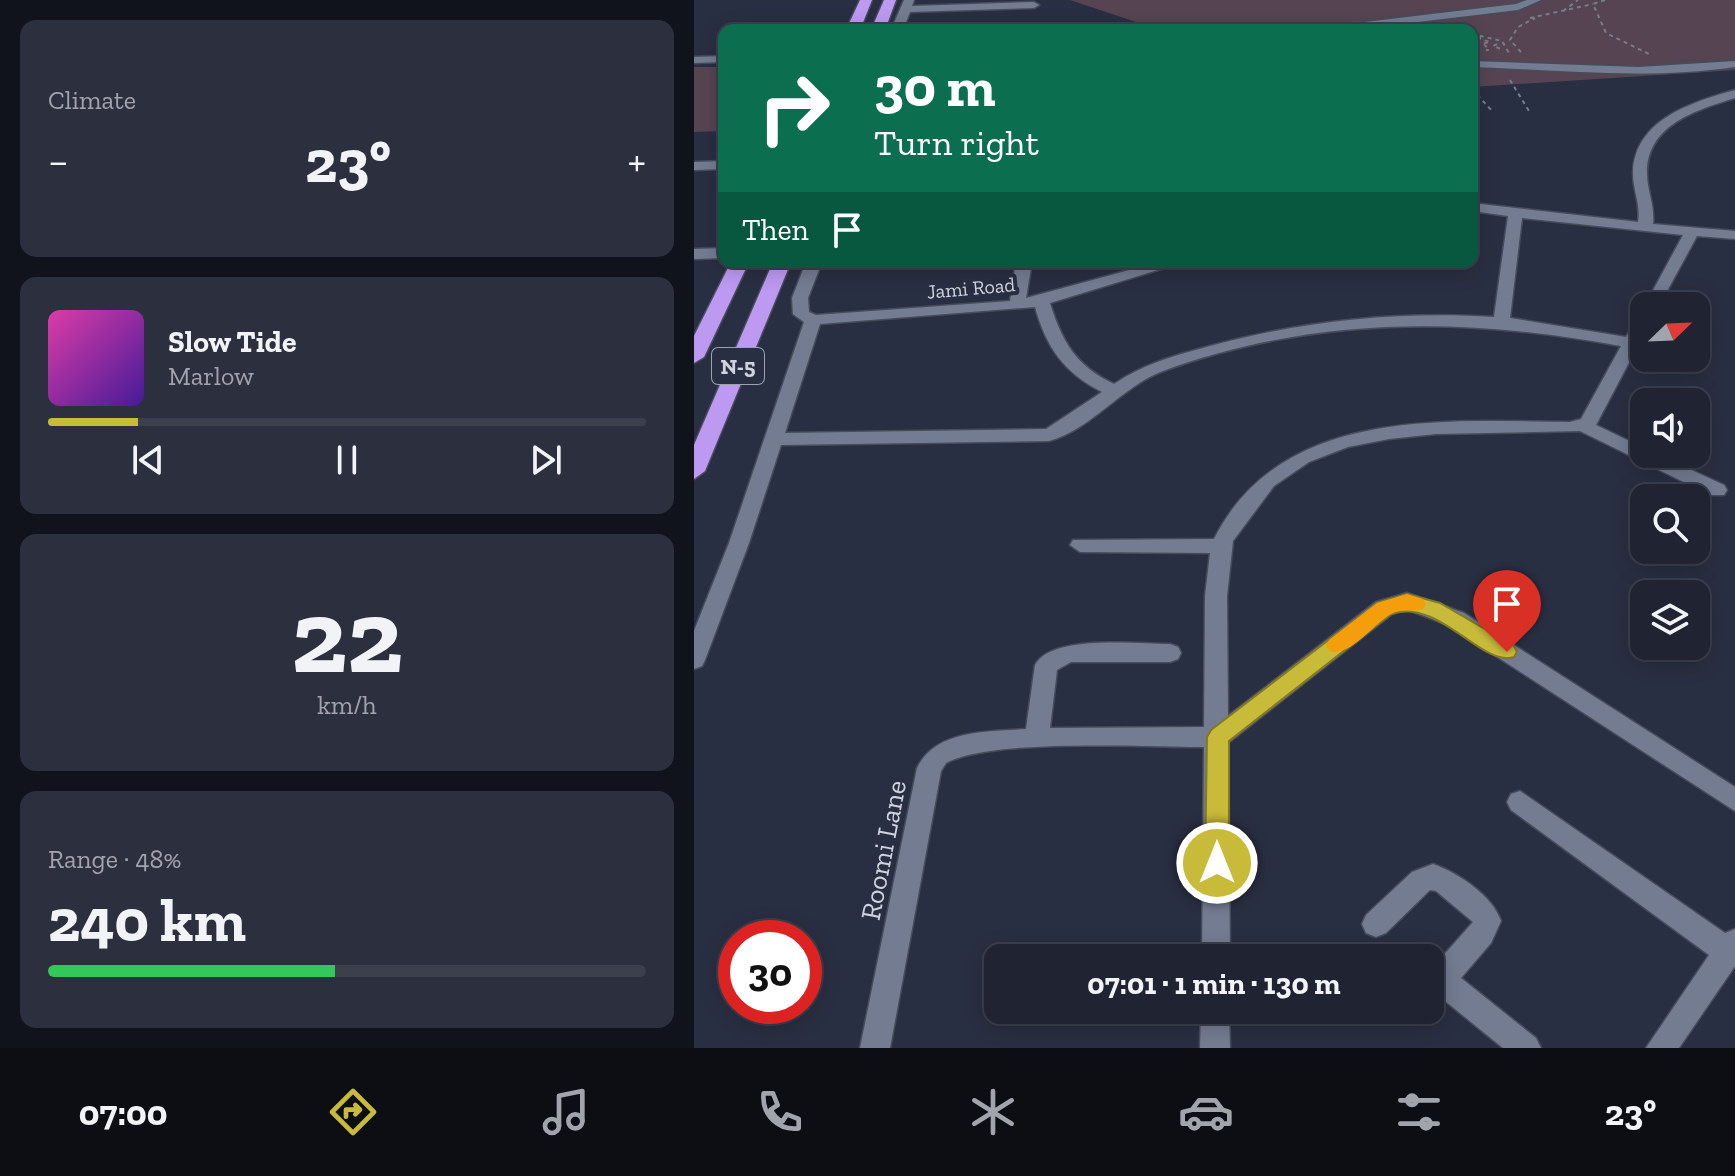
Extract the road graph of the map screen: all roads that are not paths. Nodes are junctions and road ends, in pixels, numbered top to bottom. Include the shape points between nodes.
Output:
1 (866, 0) edge
2 (890, 0) edge
3 (1536, 0) edge
4 (907, 4) edge
5 (1034, 5) dead end
6 (856, 24) edge
7 (880, 24) edge
8 (899, 24) edge
9 (1374, 24) edge
10 (718, 59) edge
11 (694, 60) edge
12 (1478, 64) edge
13 (1735, 64) edge
14 (1735, 94) edge
15 (718, 165) edge
16 (694, 166) edge
17 (1478, 208) edge
18 (1515, 214) junction
19 (1645, 227) junction
20 (1692, 231) junction
21 (1735, 235) edge
22 (718, 253) edge
23 (694, 254) edge
24 (737, 268) edge
25 (779, 268) edge
26 (812, 268) edge
27 (1023, 268) edge
28 (1155, 268) edge
29 (1659, 292) edge
30 (1041, 301) junction
31 (1017, 305) junction
32 (813, 320) junction
33 (1501, 323) junction
34 (1630, 343) edge
35 (1630, 345) edge
36 (694, 357) edge
37 (1113, 390) junction
38 (1581, 425) junction
39 (775, 439) junction
40 (694, 471) edge
41 (1717, 490) dead end
42 (1080, 545) dead end
43 (1222, 546) junction
44 (1170, 653) dead end
45 (694, 660) edge
46 (1218, 737) junction
47 (1037, 738) junction
48 (1735, 800) edge
49 (1520, 802) dead end
50 (1376, 924) dead end
51 (1216, 944) edge
52 (1732, 947) edge
53 (1215, 1024) edge
54 (1665, 1046) edge
55 (875, 1048) edge
56 (1215, 1048) edge
57 (1526, 1048) edge

1 - 6 highway
2 - 7 highway
3 - 9 street via 1518,7
4 - 5 street
4 - 8 street
10 - 11 street
12 - 13 street via 1669,69
14 - 19 street via 1679,113 1651,133 1640,156 1649,208
15 - 16 street
17 - 18 street
18 - 19 street
18 - 33 street
19 - 20 street
20 - 21 street
20 - 29 street
22 - 23 street
24 - 36 highway, N-5
25 - 40 highway, N-5
26 - 32 street via 800,298 801,314
27 - 31 street
28 - 30 street, Jami Road
30 - 31 street, Jami Road
30 - 37 street via 1050,331 1071,368
31 - 32 street, Jami Road
32 - 39 street
33 - 34 street
33 - 37 street via 1396,320 1304,329 1156,368
35 - 38 street via 1588,423
37 - 39 street via 1087,414 1049,435
38 - 41 street
38 - 43 street via 1403,431 1345,441 1290,464 1250,496
39 - 45 street
42 - 43 street
43 - 46 street via 1216,596
44 - 47 street via 1068,653 1055,658 1046,665
46 - 47 street, Roomi Lane
46 - 48 street via 1384,608 1407,601 1456,619
46 - 51 street
47 - 55 street, Roomi Lane via 950,749 929,768
49 - 52 street
50 - 57 street via 1433,876 1485,915 1481,934 1444,976 1449,986
52 - 54 street
53 - 56 street

